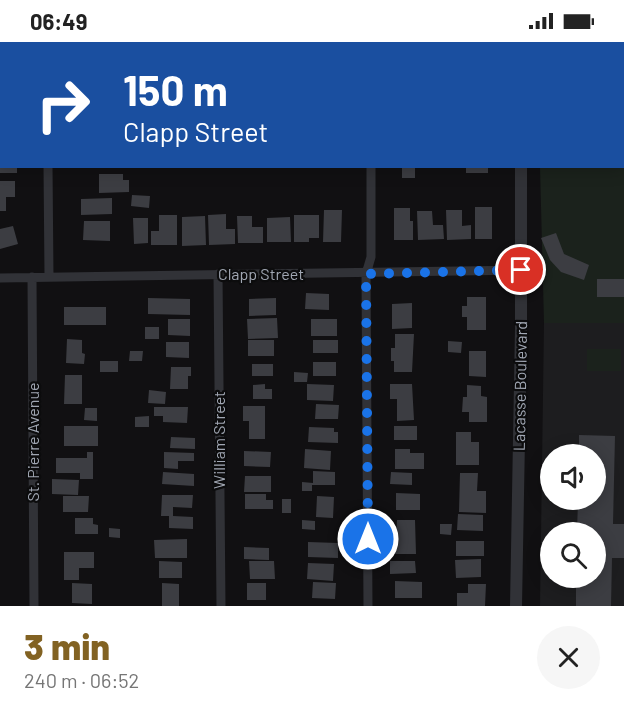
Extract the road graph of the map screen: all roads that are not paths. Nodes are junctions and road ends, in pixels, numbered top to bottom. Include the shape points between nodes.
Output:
1 (48, 168) edge
2 (371, 168) edge
3 (521, 168) edge
4 (521, 270) junction
5 (218, 274) junction
6 (366, 274) junction
7 (49, 276) junction
8 (32, 277) junction
9 (0, 278) edge
10 (34, 606) edge
11 (221, 606) edge
12 (368, 606) edge
13 (516, 606) edge

1 - 7 street
2 - 6 street via 371,257
3 - 4 street, Lacasse Boulevard
4 - 6 street, Clapp Street
4 - 13 street, Lacasse Boulevard
5 - 6 street, Clapp Street
5 - 7 street, Clapp Street
5 - 11 street, William Street
6 - 12 street
7 - 8 street, Clapp Street
8 - 9 street, Clapp Street
8 - 10 street, St. Pierre Avenue

